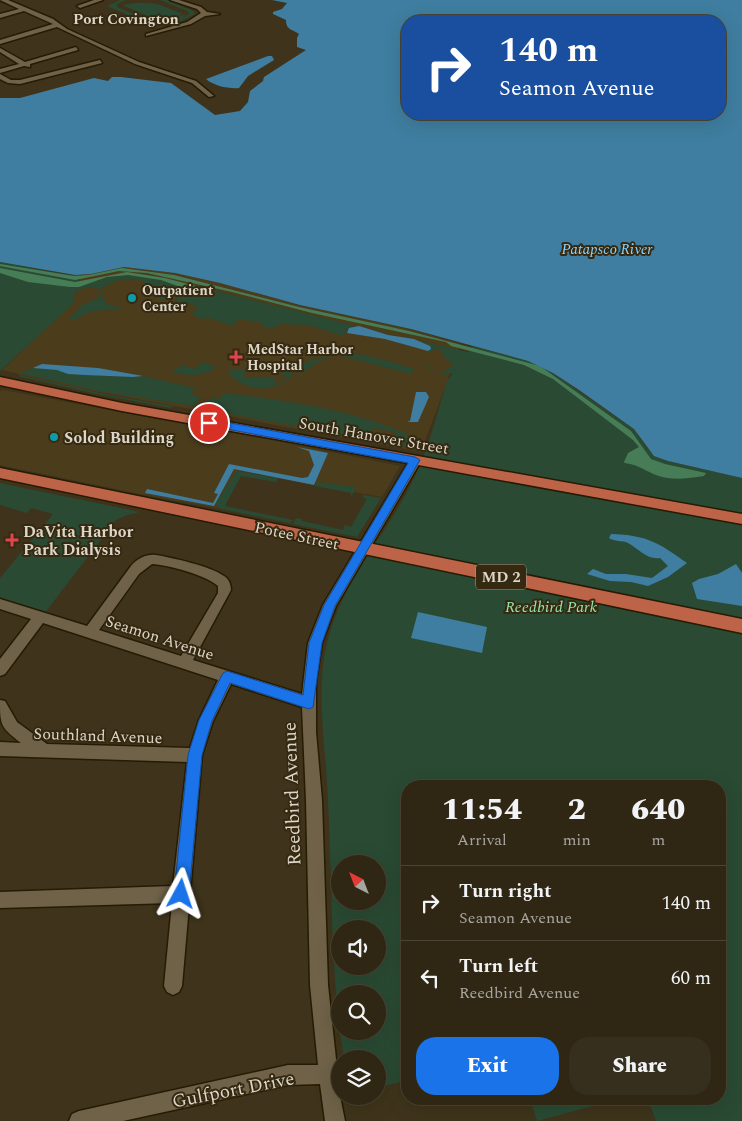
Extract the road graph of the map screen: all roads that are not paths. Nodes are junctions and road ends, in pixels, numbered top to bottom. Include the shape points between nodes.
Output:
1 (2, 0) edge
2 (100, 0) edge
3 (173, 0) edge
4 (10, 2) edge
5 (80, 6) dead end
6 (23, 8) junction
7 (204, 14) junction
8 (217, 14) dead end
9 (0, 16) edge
10 (57, 25) junction
11 (148, 35) dead end
12 (0, 42) edge
13 (76, 49) dead end
14 (0, 50) edge
15 (100, 62) dead end
16 (25, 64) junction
17 (32, 68) dead end
18 (0, 72) edge
19 (39, 72) dead end
20 (0, 76) edge
21 (46, 76) junction
22 (211, 96) dead end
23 (0, 381) edge
24 (415, 460) junction
25 (0, 473) edge
26 (742, 519) edge
27 (363, 549) junction
28 (0, 604) edge
29 (40, 617) junction
30 (742, 626) edge
31 (90, 633) junction
32 (184, 663) junction
33 (0, 670) edge
34 (227, 677) junction
35 (309, 703) junction
36 (0, 706) edge
37 (0, 749) edge
38 (46, 751) junction
39 (195, 755) junction
40 (181, 894) junction
41 (0, 900) edge
42 (173, 986) dead end
43 (328, 1074) junction
44 (79, 1121) edge
45 (335, 1121) edge

1 - 4 street
2 - 5 street
3 - 7 street via 199,8
4 - 6 street
6 - 9 street
6 - 10 street
7 - 8 street
7 - 11 street via 189,23
10 - 12 street
10 - 22 street via 143,66 194,82
13 - 16 street
14 - 16 street
15 - 21 street
16 - 17 street
16 - 18 street
19 - 21 street
20 - 21 street via 14,82
23 - 24 main road, South Hanover Street via 85,400
24 - 26 main road, South Hanover Street
24 - 27 street, Reedbird Avenue
25 - 27 main road, Potee Street / MD 2
27 - 30 main road, Potee Street / MD 2
27 - 35 street, Reedbird Avenue via 340,585 322,623 312,662
28 - 29 street, Seamon Avenue
29 - 31 street, Seamon Avenue
29 - 33 street
31 - 32 street, Seamon Avenue
31 - 32 street via 134,570 145,562 156,559 214,576 224,584 224,594
32 - 34 street, Seamon Avenue
34 - 35 street, Seamon Avenue
34 - 39 street via 206,720
35 - 43 street, Reedbird Avenue via 319,985
36 - 38 street via 21,735
37 - 38 street, Southland Avenue
38 - 39 street, Southland Avenue
39 - 40 street
40 - 41 street
40 - 42 street
43 - 44 street, Gulfport Drive via 288,1075
43 - 45 street, Reedbird Avenue

